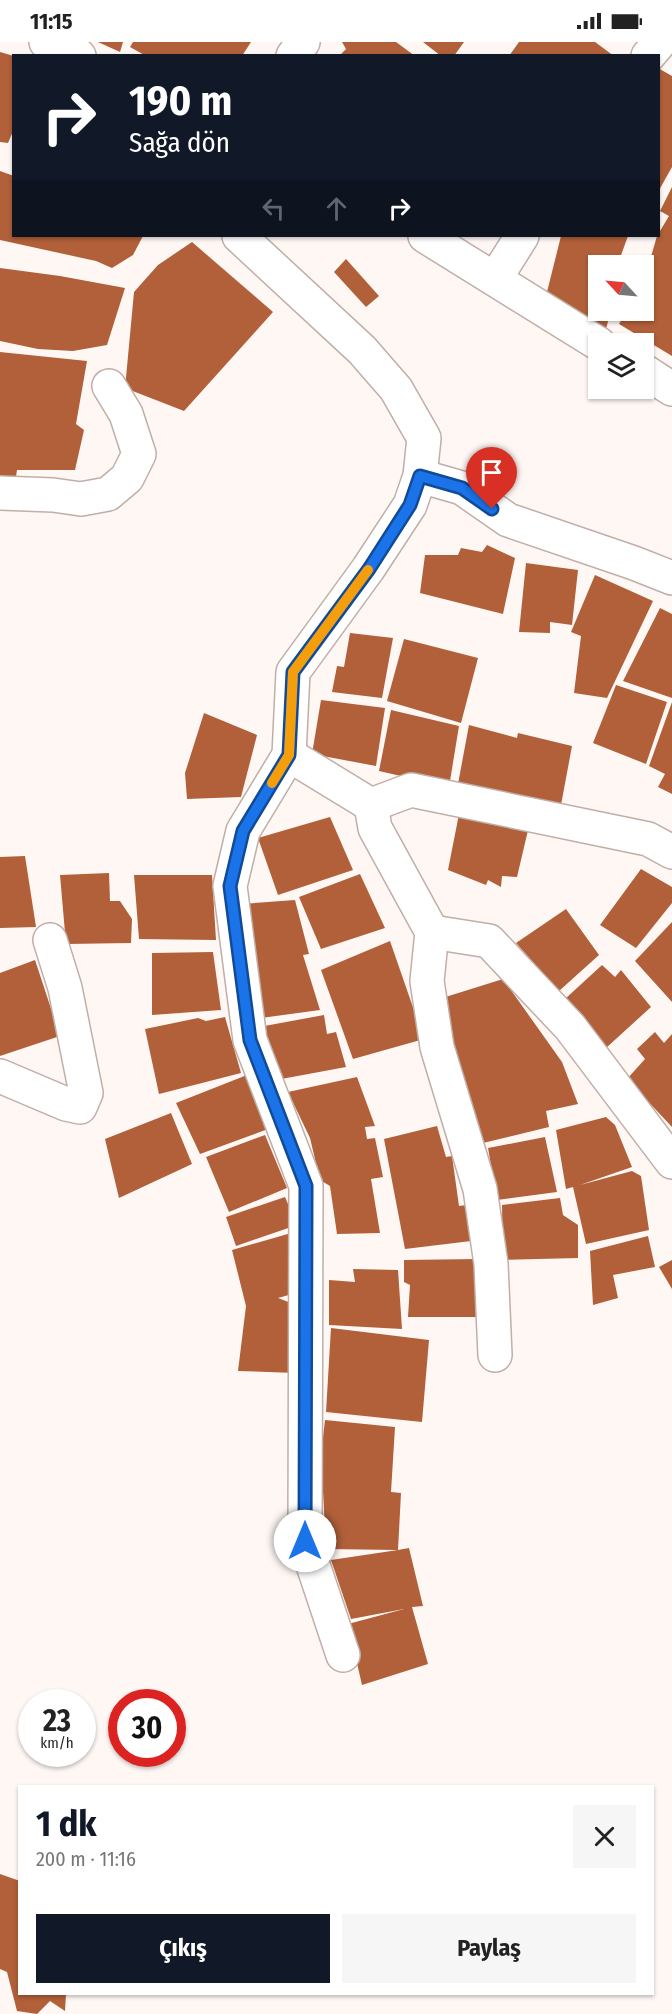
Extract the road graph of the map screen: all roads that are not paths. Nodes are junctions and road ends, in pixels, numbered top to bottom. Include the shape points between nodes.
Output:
1 (46, 42) edge
2 (660, 42) edge
3 (74, 54) edge
4 (650, 54) edge
5 (239, 237) edge
6 (427, 237) edge
7 (521, 237) edge
8 (495, 279) junction
9 (588, 337) edge
10 (654, 377) edge
11 (109, 386) dead end
12 (672, 389) edge
13 (420, 476) junction
14 (0, 493) edge
15 (672, 578) edge
16 (289, 755) junction
17 (371, 805) junction
18 (672, 852) edge
19 (432, 932) junction
20 (50, 940) dead end
21 (0, 1076) edge
22 (672, 1162) edge
23 (495, 1355) dead end
24 (343, 1655) dead end

1 - 3 street
2 - 4 street
5 - 13 street via 362,350 396,390 424,438
6 - 8 street
7 - 8 street
8 - 9 street
10 - 12 street
11 - 14 street via 126,414 139,454 127,478 108,494 81,499
13 - 15 street via 462,488 508,520
13 - 16 street via 410,505 369,569 293,672
16 - 17 street
16 - 24 street via 243,831 230,886 250,1040 306,1186 305,1541
17 - 18 street via 411,790 648,839
17 - 19 street via 375,828
19 - 22 street via 489,941 570,1027
19 - 23 street via 427,981 435,1036 480,1189 491,1264
20 - 21 street via 65,988 86,1093 80,1107

